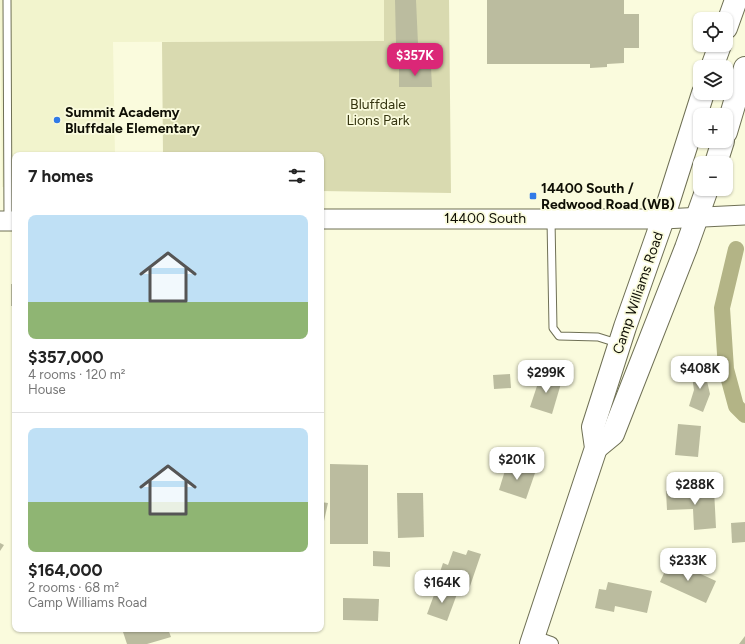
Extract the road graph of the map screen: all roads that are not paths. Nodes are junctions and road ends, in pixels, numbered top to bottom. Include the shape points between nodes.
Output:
1 (8, 0) edge
2 (736, 0) edge
3 (732, 12) edge
4 (745, 68) edge
5 (701, 100) edge
6 (733, 108) edge
7 (705, 196) edge
8 (745, 215) edge
9 (698, 217) junction
10 (551, 218) junction
11 (324, 219) edge
12 (663, 219) junction
13 (8, 221) edge
14 (620, 344) junction
15 (596, 448) junction
16 (539, 642) edge

1 - 13 lane
2 - 3 main road
4 - 6 main road
5 - 12 main road, Camp Williams Road
7 - 9 main road, Camp Williams Road
8 - 9 main road, 14400 South
9 - 12 main road, 14400 South
9 - 15 main road, Camp Williams Road via 612,434
10 - 11 main road, 14400 South
10 - 12 main road, 14400 South
10 - 14 lane via 553,328 558,336 598,337
12 - 14 main road, Camp Williams Road
14 - 15 main road, Camp Williams Road via 593,427
15 - 16 main road, Camp Williams Road

